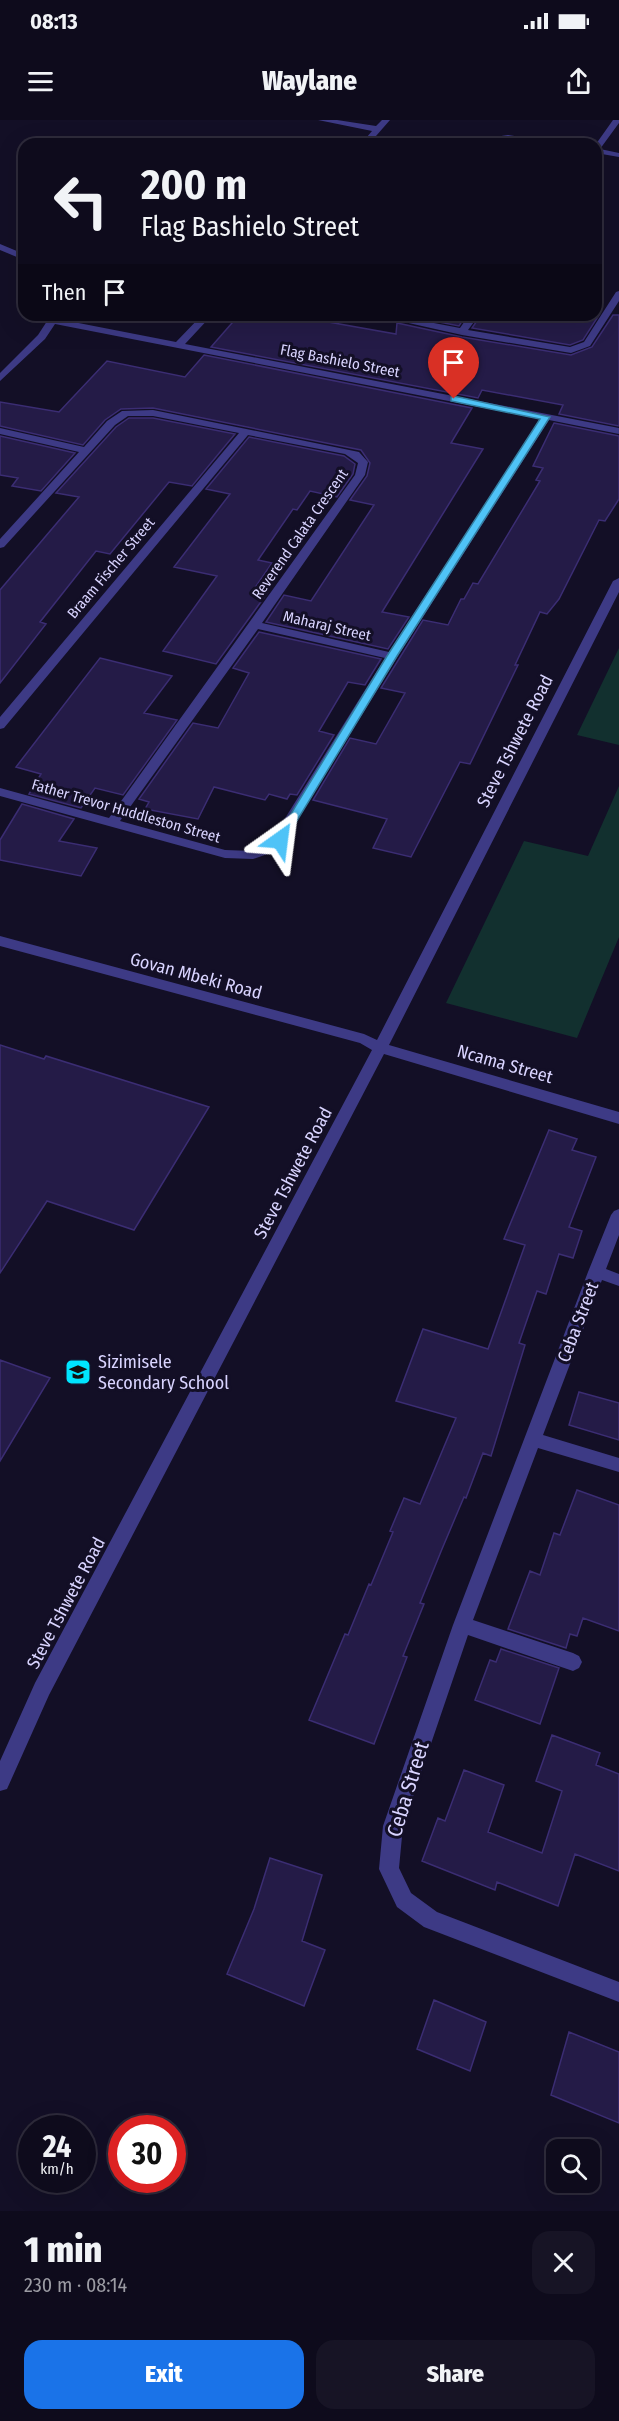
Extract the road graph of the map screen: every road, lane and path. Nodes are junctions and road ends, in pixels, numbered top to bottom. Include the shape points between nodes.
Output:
1 (322, 120) edge
2 (387, 120) edge
3 (616, 120) edge
4 (378, 129) junction
5 (370, 138) edge
6 (602, 141) edge
7 (602, 151) edge
8 (619, 155) edge
9 (0, 247) edge
10 (18, 254) edge
11 (619, 294) edge
12 (53, 321) edge
13 (69, 321) edge
14 (201, 321) edge
15 (408, 321) edge
16 (470, 321) edge
17 (602, 321) edge
18 (602, 321) edge
19 (462, 332) junction
20 (178, 345) junction
21 (0, 378) edge
22 (546, 417) junction
23 (0, 431) edge
24 (246, 431) junction
25 (619, 431) edge
26 (86, 450) junction
27 (0, 545) edge
28 (619, 581) edge
29 (255, 625) junction
30 (392, 656) junction
31 (0, 725) edge
32 (0, 792) edge
33 (113, 822) junction
34 (0, 941) edge
35 (381, 1048) junction
36 (619, 1118) edge
37 (619, 1215) edge
38 (596, 1272) junction
39 (619, 1280) edge
40 (534, 1439) junction
41 (619, 1465) edge
42 (462, 1625) junction
43 (573, 1662) dead end
44 (0, 1782) edge
45 (619, 1992) edge

1 - 4 street
2 - 4 street
3 - 6 street
4 - 5 street
7 - 8 street
9 - 10 street
11 - 18 street
12 - 21 street
13 - 20 street, Flag Bashielo Street
14 - 20 street
15 - 19 street
16 - 19 street
17 - 19 street via 587,344 577,349 549,348
20 - 22 street, Flag Bashielo Street
22 - 25 street, Flag Bashielo Street
22 - 30 street, Father Trevor Huddleston Street
23 - 26 street
24 - 26 street, Reverend Calata Crescent via 135,412 115,418
24 - 29 street, Reverend Calata Crescent via 348,451 363,462 360,475
24 - 31 street, Braam Fischer Street
26 - 27 street, Reverend Calata Crescent
28 - 35 street, Steve Tshwete Road
29 - 30 street, Maharaj Street
29 - 33 street, Reverend Calata Crescent
30 - 33 street, Father Trevor Huddleston Street via 274,847 253,855 225,854
32 - 33 street, Father Trevor Huddleston Street
34 - 35 street, Govan Mbeki Road via 364,1039
35 - 36 street, Ncama Street
35 - 44 street, Steve Tshwete Road via 42,1689
37 - 38 street, Ceba Street
38 - 39 street, Ceba Street
38 - 40 street, Ceba Street
40 - 41 street
40 - 42 street, Ceba Street
42 - 43 street
42 - 45 street, Ceba Street via 393,1826 389,1869 404,1900 431,1920

